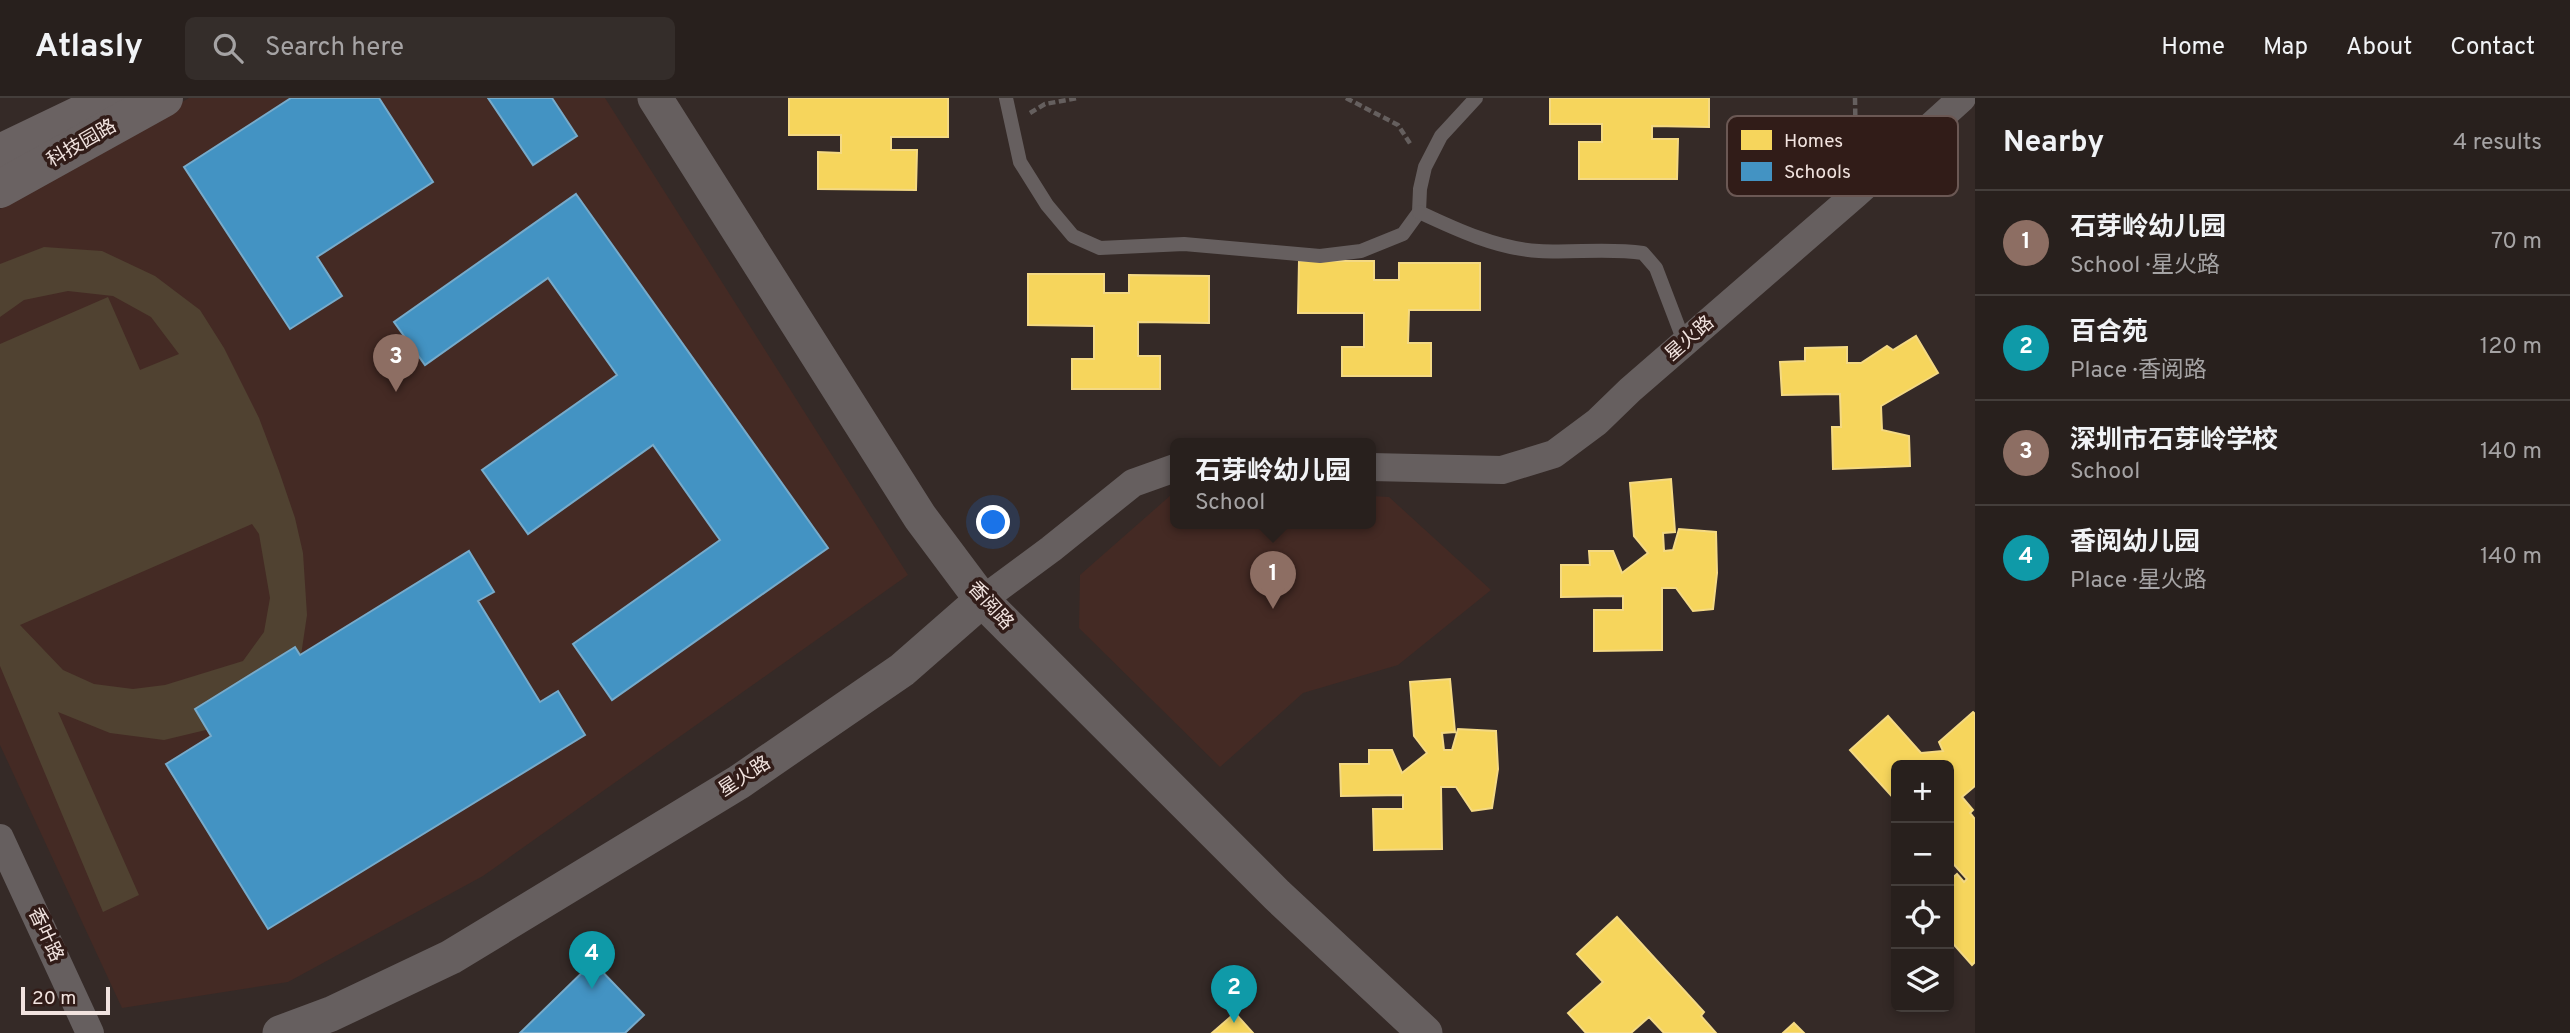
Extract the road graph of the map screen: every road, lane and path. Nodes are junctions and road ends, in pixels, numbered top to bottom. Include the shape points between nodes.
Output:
1 (115, 98) edge
2 (163, 98) edge
3 (655, 98) edge
4 (1006, 98) edge
5 (1078, 98) edge
6 (1346, 98) edge
7 (1476, 98) edge
8 (1854, 98) edge
9 (1962, 98) edge
10 (1854, 116) edge
11 (1942, 116) edge
12 (1011, 123) junction
13 (0, 153) edge
14 (1425, 167) junction
15 (0, 189) edge
16 (1854, 196) edge
17 (1419, 212) junction
18 (1685, 344) junction
19 (1376, 467) edge
20 (1170, 470) edge
21 (982, 600) junction
22 (0, 838) edge
23 (90, 1033) edge
24 (280, 1033) edge
25 (1425, 1033) edge

1 - 13 main road, 科技园路
2 - 15 main road, 科技园路
3 - 21 street, 香阅路 via 913,506
4 - 12 lane
5 - 12 path via 1045,104
6 - 14 path via 1398,125
7 - 14 lane via 1441,136
8 - 10 path
9 - 11 street, 星火路
12 - 17 lane via 1020,162 1047,205 1073,236 1100,248 1184,244 1320,256 1361,251 1402,234
14 - 17 lane
16 - 18 street, 星火路
17 - 18 lane via 1485,240 1537,251 1643,253 1656,268
18 - 19 street, 星火路 via 1554,454 1503,470
20 - 21 street, 星火路 via 1133,483
21 - 24 street, 星火路 via 902,670 739,782 451,957
21 - 25 street, 香阅路 via 1277,895
22 - 23 street, 香叶路

